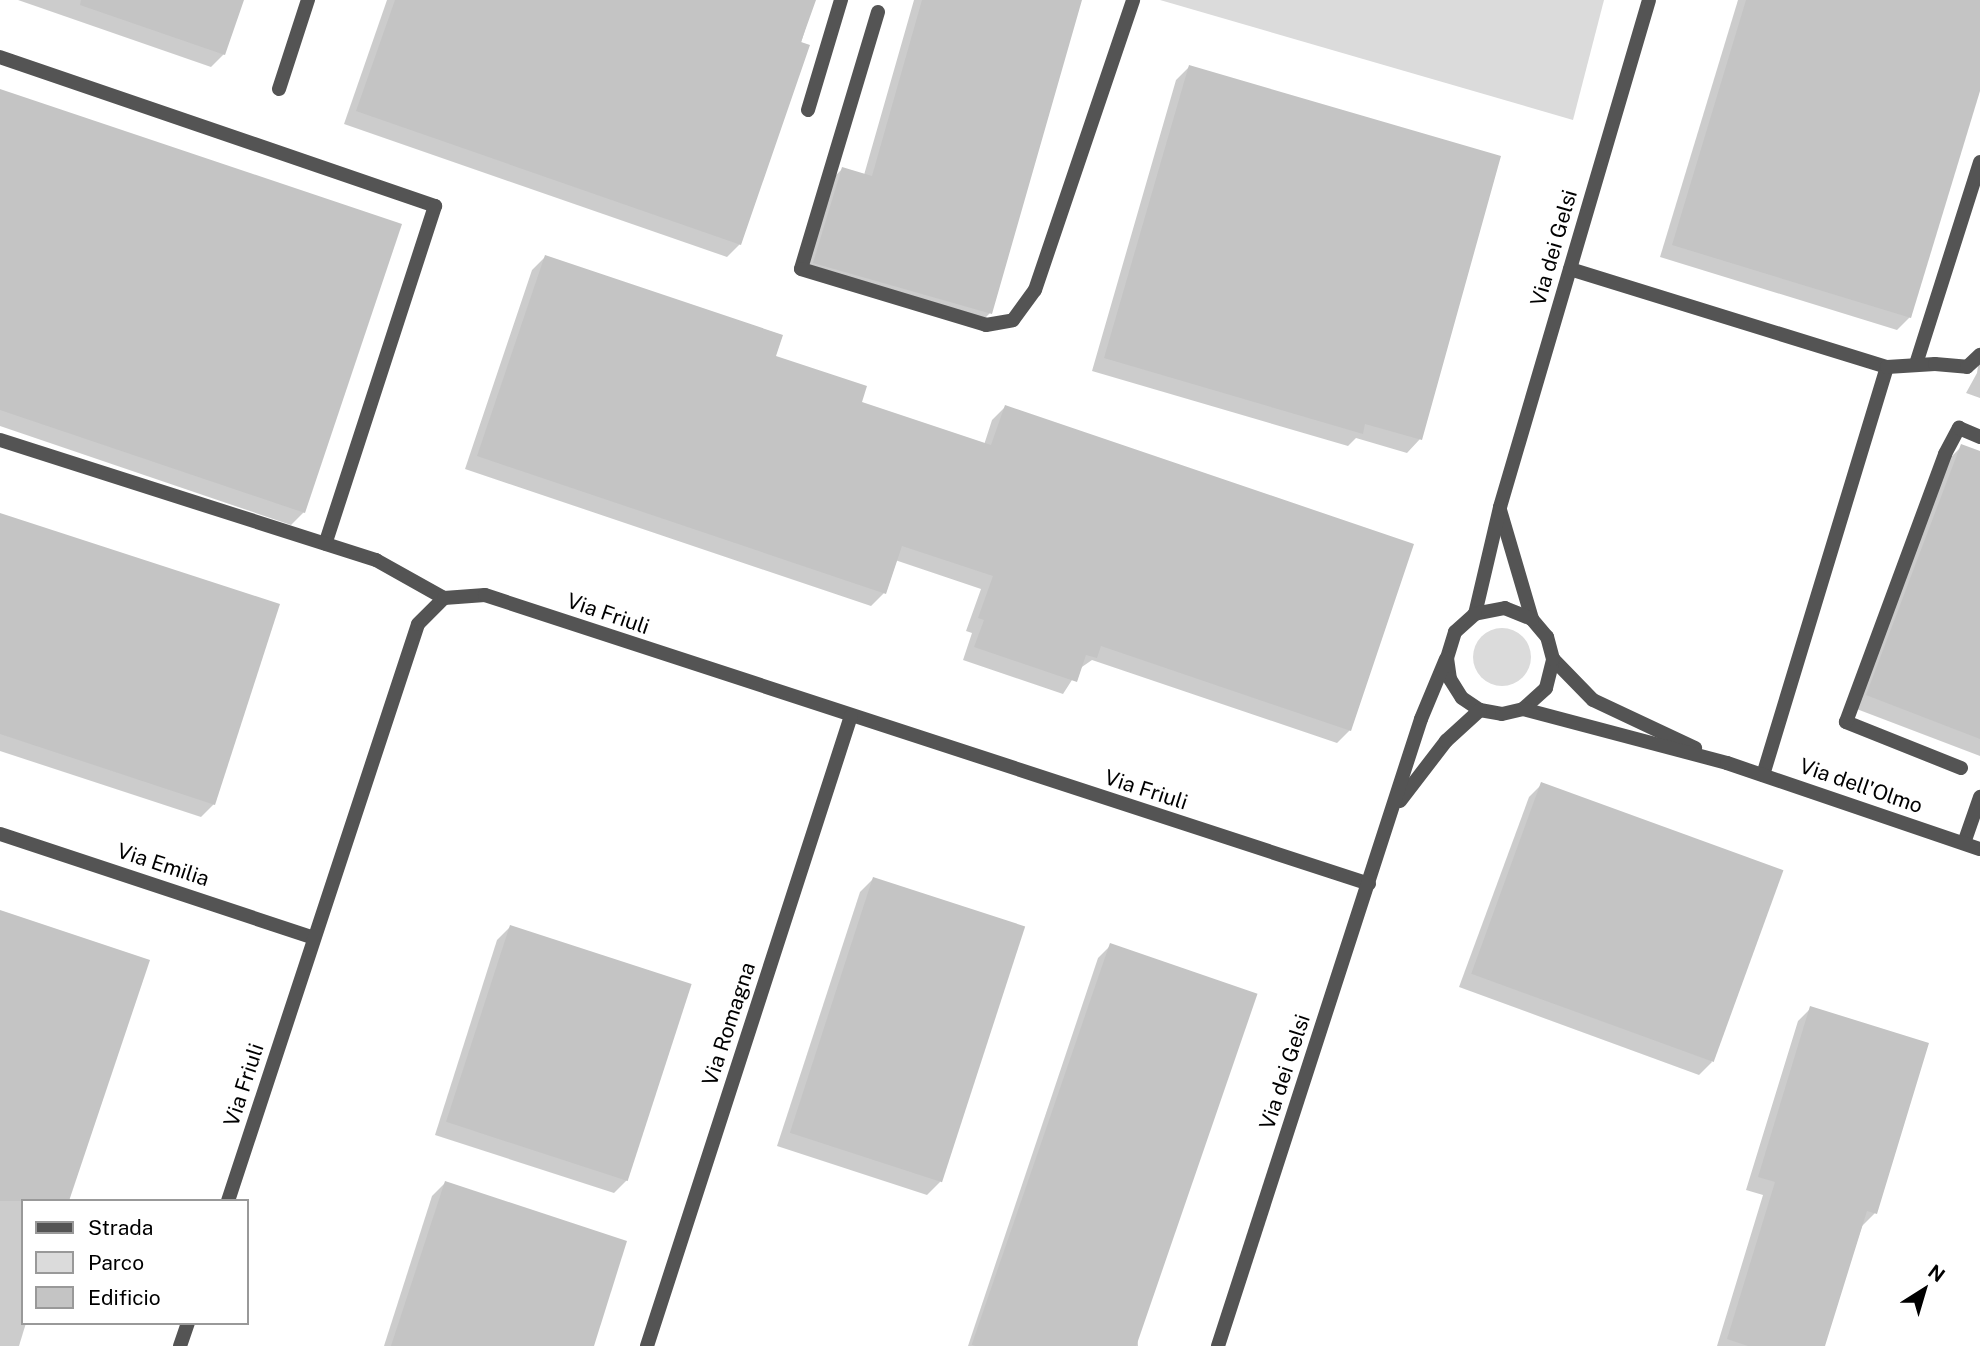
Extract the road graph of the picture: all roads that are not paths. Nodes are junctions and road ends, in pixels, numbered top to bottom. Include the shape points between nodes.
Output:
1 (308, 0) edge
2 (841, 0) edge
3 (1133, 0) edge
4 (1649, 0) edge
5 (878, 12) dead end
6 (0, 57) edge
7 (279, 89) dead end
8 (808, 110) dead end
9 (1980, 162) edge
10 (1570, 269) junction
11 (1980, 355) edge
12 (1916, 364) junction
13 (1886, 367) junction
14 (1980, 437) edge
15 (0, 440) edge
16 (1500, 507) junction
17 (325, 544) junction
18 (444, 597) junction
19 (1475, 614) junction
20 (1532, 620) junction
21 (1447, 658) junction
22 (1553, 659) junction
23 (1523, 709) junction
24 (1480, 710) junction
25 (851, 716) junction
26 (1727, 763) junction
27 (1961, 768) dead end
28 (1763, 775) junction
29 (1980, 797) edge
30 (1392, 810) junction
31 (0, 834) edge
32 (1964, 843) junction
33 (1980, 849) edge
34 (1369, 884) junction
35 (312, 937) junction
36 (229, 1199) edge
37 (187, 1325) edge
38 (180, 1346) edge
39 (647, 1346) edge
40 (1218, 1346) edge

1 - 7 street
2 - 8 street
3 - 5 street via 1035,290 1013,320 986,325 801,270
4 - 10 street, Via dei Gelsi
6 - 17 street via 435,206
9 - 12 street
10 - 13 street
10 - 16 street, Via dei Gelsi
11 - 12 street via 1967,367
12 - 13 street
13 - 28 street
14 - 27 street via 1959,428 1945,454 1846,722
15 - 17 street
16 - 19 street, Via dei Gelsi
16 - 20 street
17 - 18 street via 376,560
18 - 25 street, Via Friuli via 485,595
18 - 35 street, Via Friuli via 418,624
19 - 20 street via 1505,608
19 - 21 street via 1455,632
20 - 22 street via 1547,637
21 - 24 street via 1450,679 1462,698
21 - 30 street, Via dei Gelsi
22 - 23 street via 1546,688
22 - 26 street, Via dell'Olmo via 1593,700
23 - 24 street via 1502,714
23 - 26 street, Via dell'Olmo
24 - 30 street via 1446,741
25 - 34 street, Via Friuli
25 - 39 street, Via Romagna
26 - 28 street, Via dell'Olmo
28 - 32 street, Via dell'Olmo
29 - 32 street
30 - 34 street, Via dei Gelsi
31 - 35 street, Via Emilia
32 - 33 street, Via dell'Olmo
34 - 40 street, Via dei Gelsi
35 - 36 street, Via Friuli
37 - 38 street

